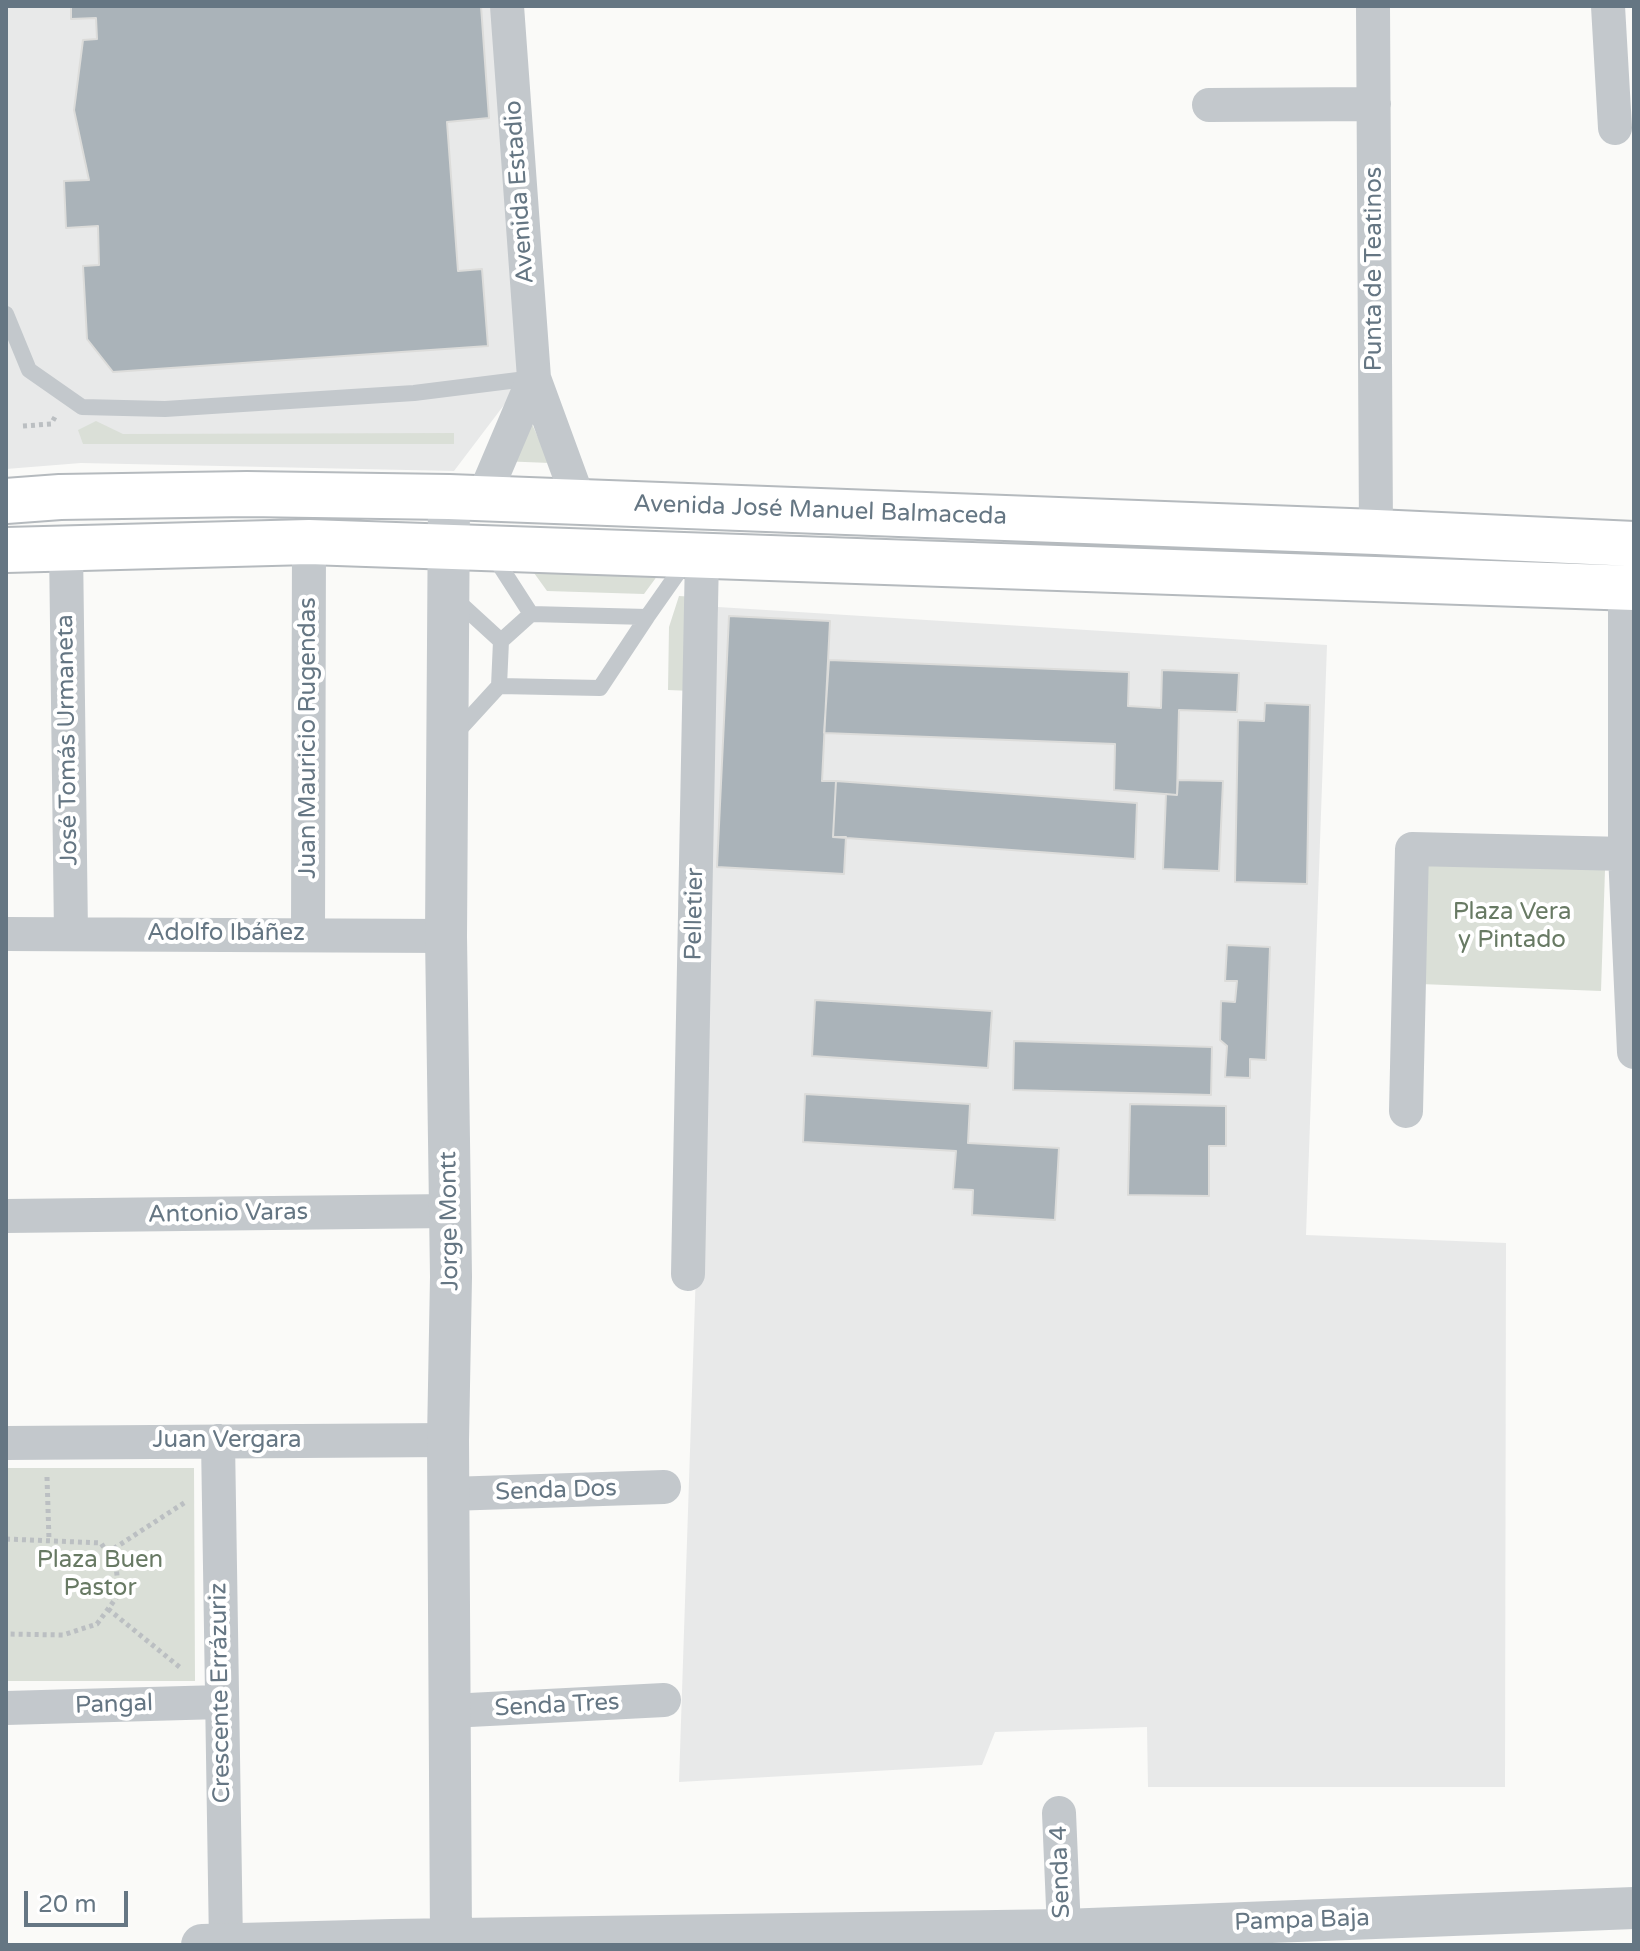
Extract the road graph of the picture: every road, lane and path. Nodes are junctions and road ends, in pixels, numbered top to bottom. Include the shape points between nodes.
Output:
1 (507, 6) edge
2 (1373, 6) edge
3 (1608, 6) edge
4 (1374, 104) junction
5 (1209, 105) dead end
6 (1615, 128) dead end
7 (6, 314) edge
8 (534, 378) junction
9 (466, 498) junction
10 (6, 501) edge
11 (579, 501) junction
12 (1376, 532) junction
13 (309, 542) junction
14 (1630, 544) edge
15 (467, 546) junction
16 (66, 547) junction
17 (6, 550) edge
18 (696, 554) junction
19 (1630, 588) edge
20 (447, 591) junction
21 (531, 614) junction
22 (647, 617) junction
23 (501, 641) junction
24 (499, 686) junction
25 (447, 743) junction
26 (1625, 854) junction
27 (6, 934) edge
28 (71, 934) junction
29 (308, 934) junction
30 (446, 936) junction
31 (1634, 1052) edge
32 (1406, 1111) dead end
33 (450, 1211) junction
34 (6, 1216) edge
35 (688, 1274) dead end
36 (448, 1440) junction
37 (218, 1441) junction
38 (6, 1443) edge
39 (46, 1443) junction
40 (664, 1487) dead end
41 (449, 1494) junction
42 (189, 1500) dead end
43 (6, 1539) edge
44 (49, 1540) junction
45 (107, 1553) junction
46 (108, 1609) junction
47 (6, 1634) edge
48 (664, 1700) dead end
49 (221, 1702) junction
50 (6, 1708) edge
51 (450, 1711) junction
52 (1059, 1813) dead end
53 (1634, 1908) edge
54 (1064, 1930) junction
55 (1023, 1937) edge
56 (451, 1942) edge
57 (202, 1945) edge
58 (226, 1945) edge

1 - 8 street, Avenida Estadio
2 - 4 street, Punta de Teatinos
3 - 6 street
4 - 5 street
4 - 12 street, Punta de Teatinos
7 - 8 lane via 29,370 82,407 165,409 414,393
8 - 9 street, Avenida Estadio
8 - 11 street, Avenida Estadio
9 - 10 main road, Avenida José Manuel Balmaceda via 247,494
9 - 11 main road, Avenida José Manuel Balmaceda
9 - 15 street, Jorge Montt
11 - 12 main road, Avenida José Manuel Balmaceda
12 - 14 main road, Avenida José Manuel Balmaceda
13 - 15 main road, Avenida José Manuel Balmaceda
13 - 16 main road, Avenida José Manuel Balmaceda
13 - 29 street, Juan Mauricio Rugendas
14 - 19 street
15 - 18 main road, Avenida José Manuel Balmaceda
15 - 20 street, Jorge Montt
15 - 21 lane
16 - 17 main road, Avenida José Manuel Balmaceda
16 - 28 street, José Tomás Urmaneta
18 - 19 main road, Avenida José Manuel Balmaceda
18 - 22 lane
18 - 35 street, Pelletier
19 - 26 street
20 - 23 lane
20 - 25 street, Jorge Montt
21 - 22 lane
21 - 23 lane
22 - 24 lane via 600,688
23 - 24 lane
24 - 25 lane
25 - 30 street, Jorge Montt
26 - 31 street
26 - 32 street via 1412,849
27 - 28 street, Adolfo Ibáñez
28 - 29 street, Adolfo Ibáñez
29 - 30 street, Adolfo Ibáñez
30 - 33 street, Jorge Montt
33 - 34 street, Antonio Varas
33 - 36 street, Jorge Montt
36 - 37 street, Juan Vergara
36 - 41 street, Jorge Montt
37 - 39 street, Juan Vergara
37 - 49 street, Crescente Errázuriz
38 - 39 street, Juan Vergara
39 - 44 path
40 - 41 street, Senda Dos
41 - 51 street, Jorge Montt
42 - 45 path
43 - 44 path
44 - 45 path via 101,1543
45 - 46 path via 116,1566 119,1594
46 - 47 path via 97,1624 63,1635
46 - 49 path
48 - 51 street, Senda Tres
49 - 50 street, Pangal
49 - 58 street, Crescente Errázuriz
51 - 56 street, Jorge Montt
52 - 54 street, Senda 4
53 - 54 street, Pampa Baja
54 - 55 street, Pampa Baja
55 - 56 street, Pampa Baja
56 - 58 street, Pampa Baja
57 - 58 street, Pampa Baja

